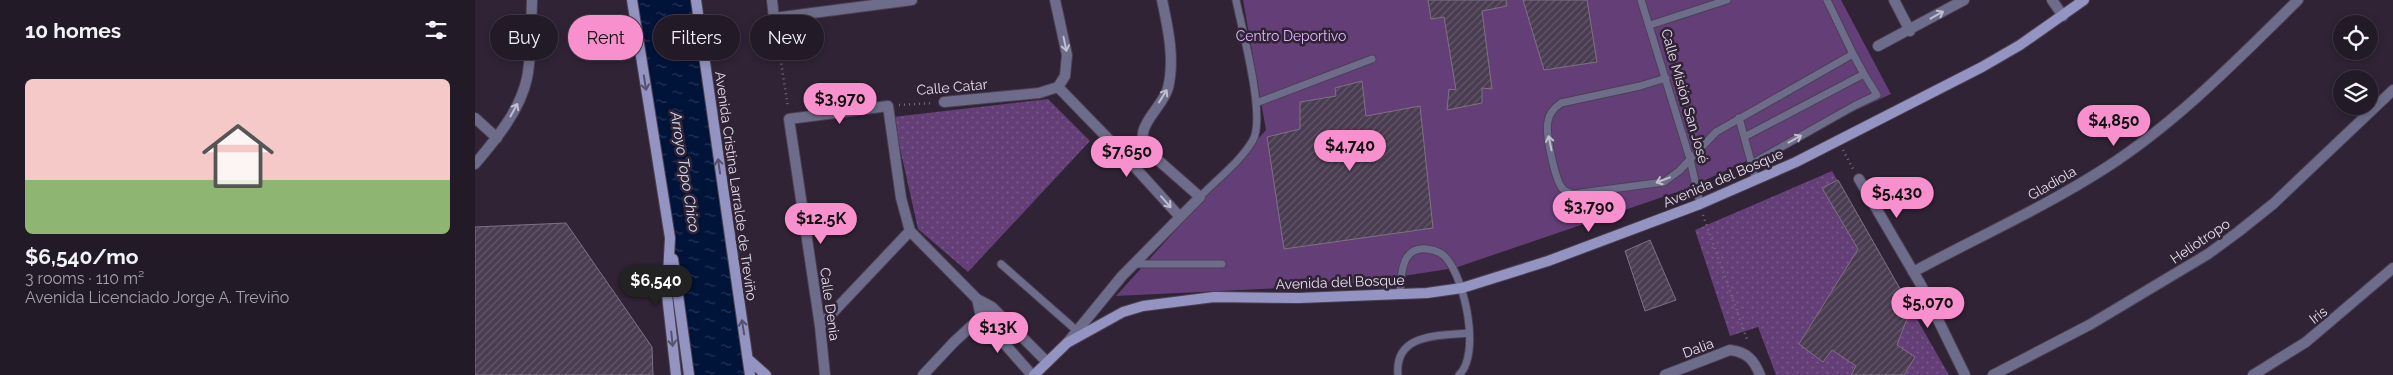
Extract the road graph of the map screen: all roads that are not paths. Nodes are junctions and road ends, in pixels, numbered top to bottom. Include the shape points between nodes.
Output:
1 (532, 0) edge
2 (632, 0) edge
3 (696, 0) edge
4 (772, 0) edge
5 (912, 0) edge
6 (1055, 0) edge
7 (1162, 0) edge
8 (1236, 0) edge
9 (1641, 0) edge
10 (1727, 0) edge
11 (1827, 0) edge
12 (1894, 0) edge
13 (1964, 0) edge
14 (2052, 0) edge
15 (2082, 0) edge
16 (2299, 0) edge
17 (2063, 16) junction
18 (1650, 25) junction
19 (1910, 30) junction
20 (1878, 46) dead end
21 (1853, 54) junction
22 (1373, 59) dead end
23 (1864, 74) junction
24 (1666, 78) junction
25 (1058, 87) junction
26 (2393, 90) edge
27 (945, 102) road end
28 (1256, 103) junction
29 (475, 118) edge
30 (1739, 118) junction
31 (1746, 136) junction
32 (497, 138) junction
33 (1690, 159) junction
34 (1753, 163) junction
35 (475, 164) edge
36 (1859, 179) road end
37 (1756, 180) junction
38 (1200, 196) junction
39 (1700, 204) junction
40 (1179, 217) junction
41 (910, 231) junction
42 (670, 238) junction
43 (1001, 264) dead end
44 (1132, 264) junction
45 (1222, 264) dead end
46 (2393, 268) edge
47 (1913, 272) junction
48 (1462, 288) junction
49 (1400, 294) junction
50 (977, 299) junction
51 (992, 307) junction
52 (981, 318) junction
53 (820, 326) junction
54 (1077, 331) junction
55 (1469, 333) junction
56 (1067, 343) junction
57 (748, 359) junction
58 (1046, 361) junction
59 (1758, 371) edge
60 (689, 373) edge
61 (676, 375) edge
62 (750, 375) edge
63 (767, 375) edge
64 (825, 375) edge
65 (923, 375) edge
66 (1033, 375) edge
67 (1398, 375) edge
68 (1459, 375) edge
69 (1665, 375) edge
70 (1965, 375) edge
71 (1993, 375) edge
72 (2253, 375) edge

32 -> 1 street via 516,107 527,80
2 -> 42 street
57 -> 3 street, Avenida Cristina Larralde de Treviño
4 - 5 street via 775,18
6 -> 25 street via 1067,55 1065,76
38 -> 7 street via 1150,152 1143,139 1144,126 1168,90 1171,57
8 - 28 lane
9 - 18 lane, Calle Misión San José
10 - 18 lane
11 - 21 lane
12 - 19 street
19 -> 13 street
14 - 17 street
15 - 17 street, Avenida del Bosque
16 - 47 street, Gladiola via 2201,94 2108,167 2049,202
17 - 37 street, Avenida del Bosque via 1982,67
18 - 24 lane, Calle Misión San José
19 - 20 street
21 - 23 lane
21 - 30 lane
22 - 28 lane
23 - 31 lane
34 -> 23 lane via 1877,95
24 - 33 lane, Calle Misión San José
33 -> 24 lane via 1664,182 1573,194 1563,190 1557,179 1547,129 1553,109 1561,103
25 - 27 street, Calle Catar via 1039,93
25 -> 40 street
26 - 71 street, Heliotropo via 2273,204 2208,254 2091,324
28 - 38 lane via 1258,119 1253,140
29 - 32 street
30 - 31 lane
30 - 33 lane via 1716,132
31 - 34 lane
32 - 35 street
33 - 39 lane, Calle Misión San José
34 - 37 lane
36 - 47 street
37 - 39 street, Avenida del Bosque
38 - 40 street
39 - 48 street, Avenida del Bosque via 1548,261
40 - 44 street
41 - 50 street
41 - 53 street
41 - 53 street, Calle Denia via 901,198 888,106 789,119
42 - 60 street
42 -> 61 street via 667,295
43 - 54 lane
44 - 45 lane
44 - 54 street
46 - 72 street, Iris via 2305,342
47 - 70 street
48 - 49 street, Avenida del Bosque
48 - 49 lane via 1447,259 1436,250 1421,248 1409,253 1401,269
48 - 55 lane
49 - 56 street, Avenida del Bosque via 1182,300 1123,312
50 - 51 street
50 - 52 street
51 - 52 street
51 - 58 street
52 - 65 street via 953,342
52 - 66 street
53 - 64 street, Calle Denia
54 - 56 street
55 - 67 lane via 1421,338 1412,342 1399,358
55 - 68 lane via 1467,365
56 - 58 street, Avenida del Bosque
57 - 62 street, Avenida Cristina Larralde de Treviño
57 - 63 street
58 - 66 street, Avenida del Bosque
59 - 69 street, Dalia via 1750,357 1730,350

